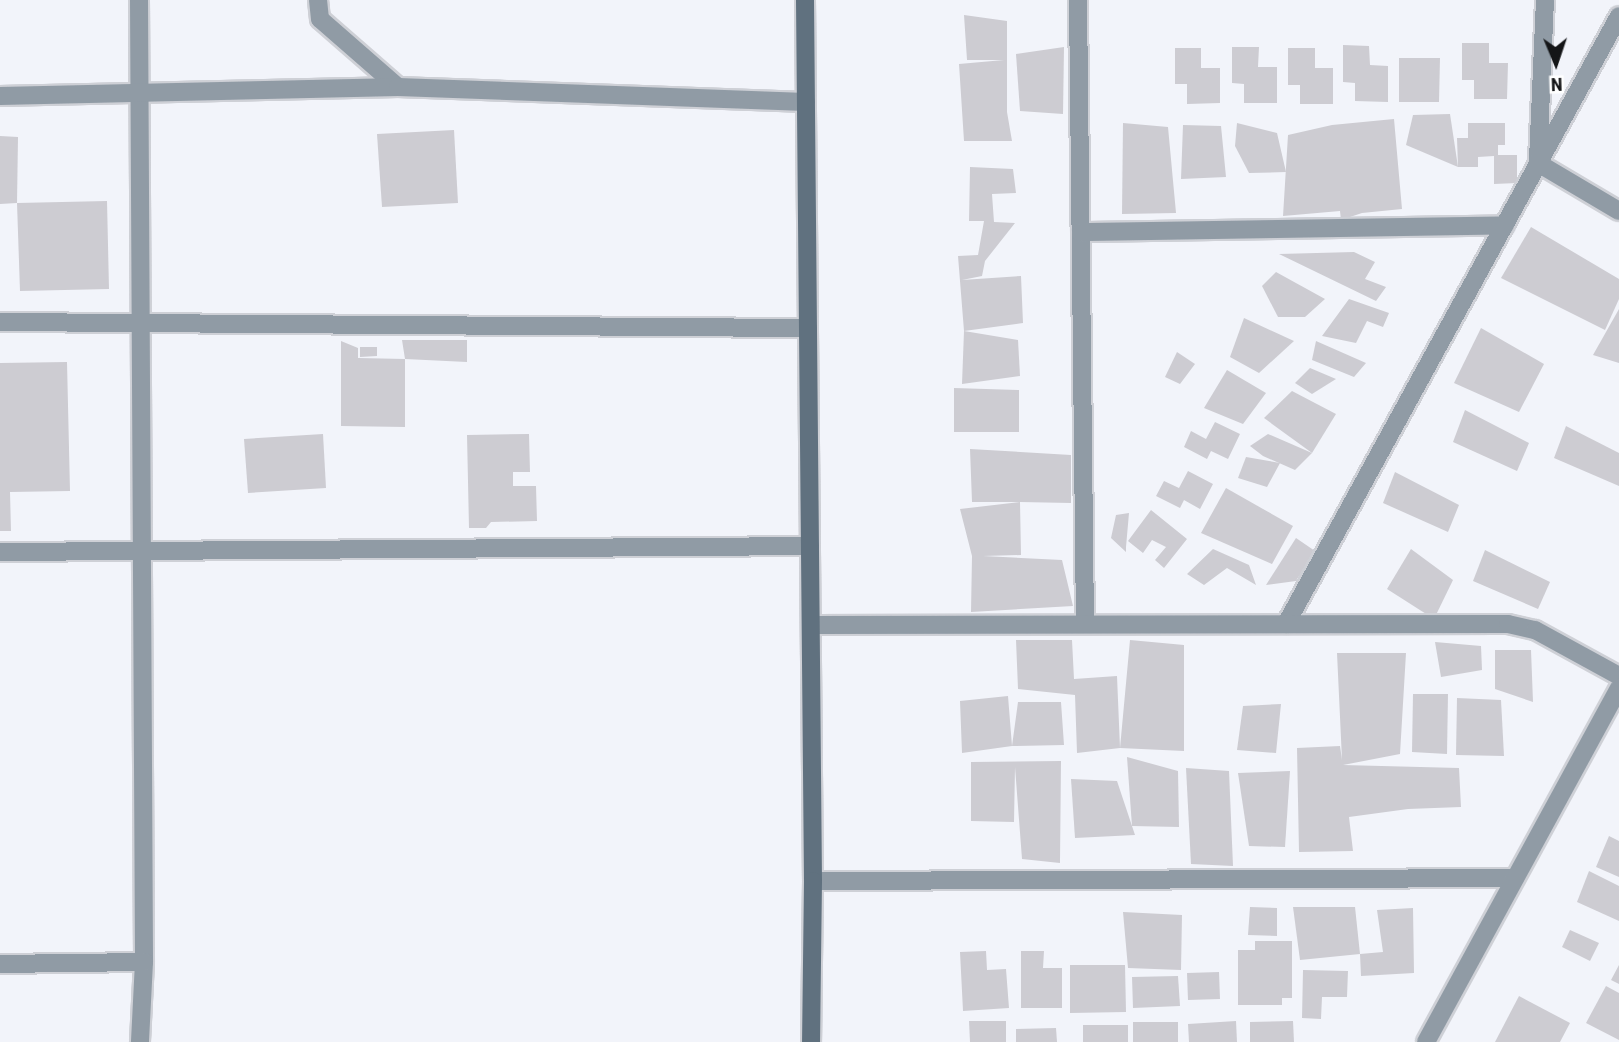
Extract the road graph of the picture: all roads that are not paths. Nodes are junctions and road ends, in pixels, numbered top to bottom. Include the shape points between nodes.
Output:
1 (139, 0) edge
2 (318, 0) edge
3 (805, 0) edge
4 (1078, 0) edge
5 (1545, 0) edge
6 (1619, 16) edge
7 (398, 87) junction
8 (139, 94) junction
9 (0, 96) edge
10 (806, 102) junction
11 (1538, 163) junction
12 (1619, 211) edge
13 (1505, 225) junction
14 (1081, 232) junction
15 (0, 322) edge
16 (141, 323) junction
17 (808, 328) junction
18 (810, 546) junction
19 (141, 551) junction
20 (0, 552) edge
21 (1085, 624) junction
22 (1286, 624) junction
23 (811, 625) junction
24 (1619, 676) edge
25 (1619, 688) edge
26 (1515, 878) junction
27 (813, 881) junction
28 (144, 962) junction
29 (0, 964) edge
30 (140, 1042) edge
31 (811, 1042) edge
32 (1426, 1042) edge

1 - 8 street
2 - 7 street via 320,19
3 - 10 street
4 - 14 street
5 - 11 street
6 - 11 street
7 - 8 street
7 - 10 street
8 - 9 street
8 - 16 street
10 - 17 street
11 - 12 street
11 - 13 street
13 - 14 street
13 - 22 street
14 - 21 street
15 - 16 street
16 - 17 street
16 - 19 street
17 - 18 street
18 - 19 street
18 - 23 street
19 - 20 street
19 - 28 street
21 - 22 street
21 - 23 street
22 - 24 street via 1508,624 1535,630
23 - 27 street
25 - 26 street
26 - 27 street
26 - 32 street
27 - 31 street
28 - 29 street
28 - 30 street

